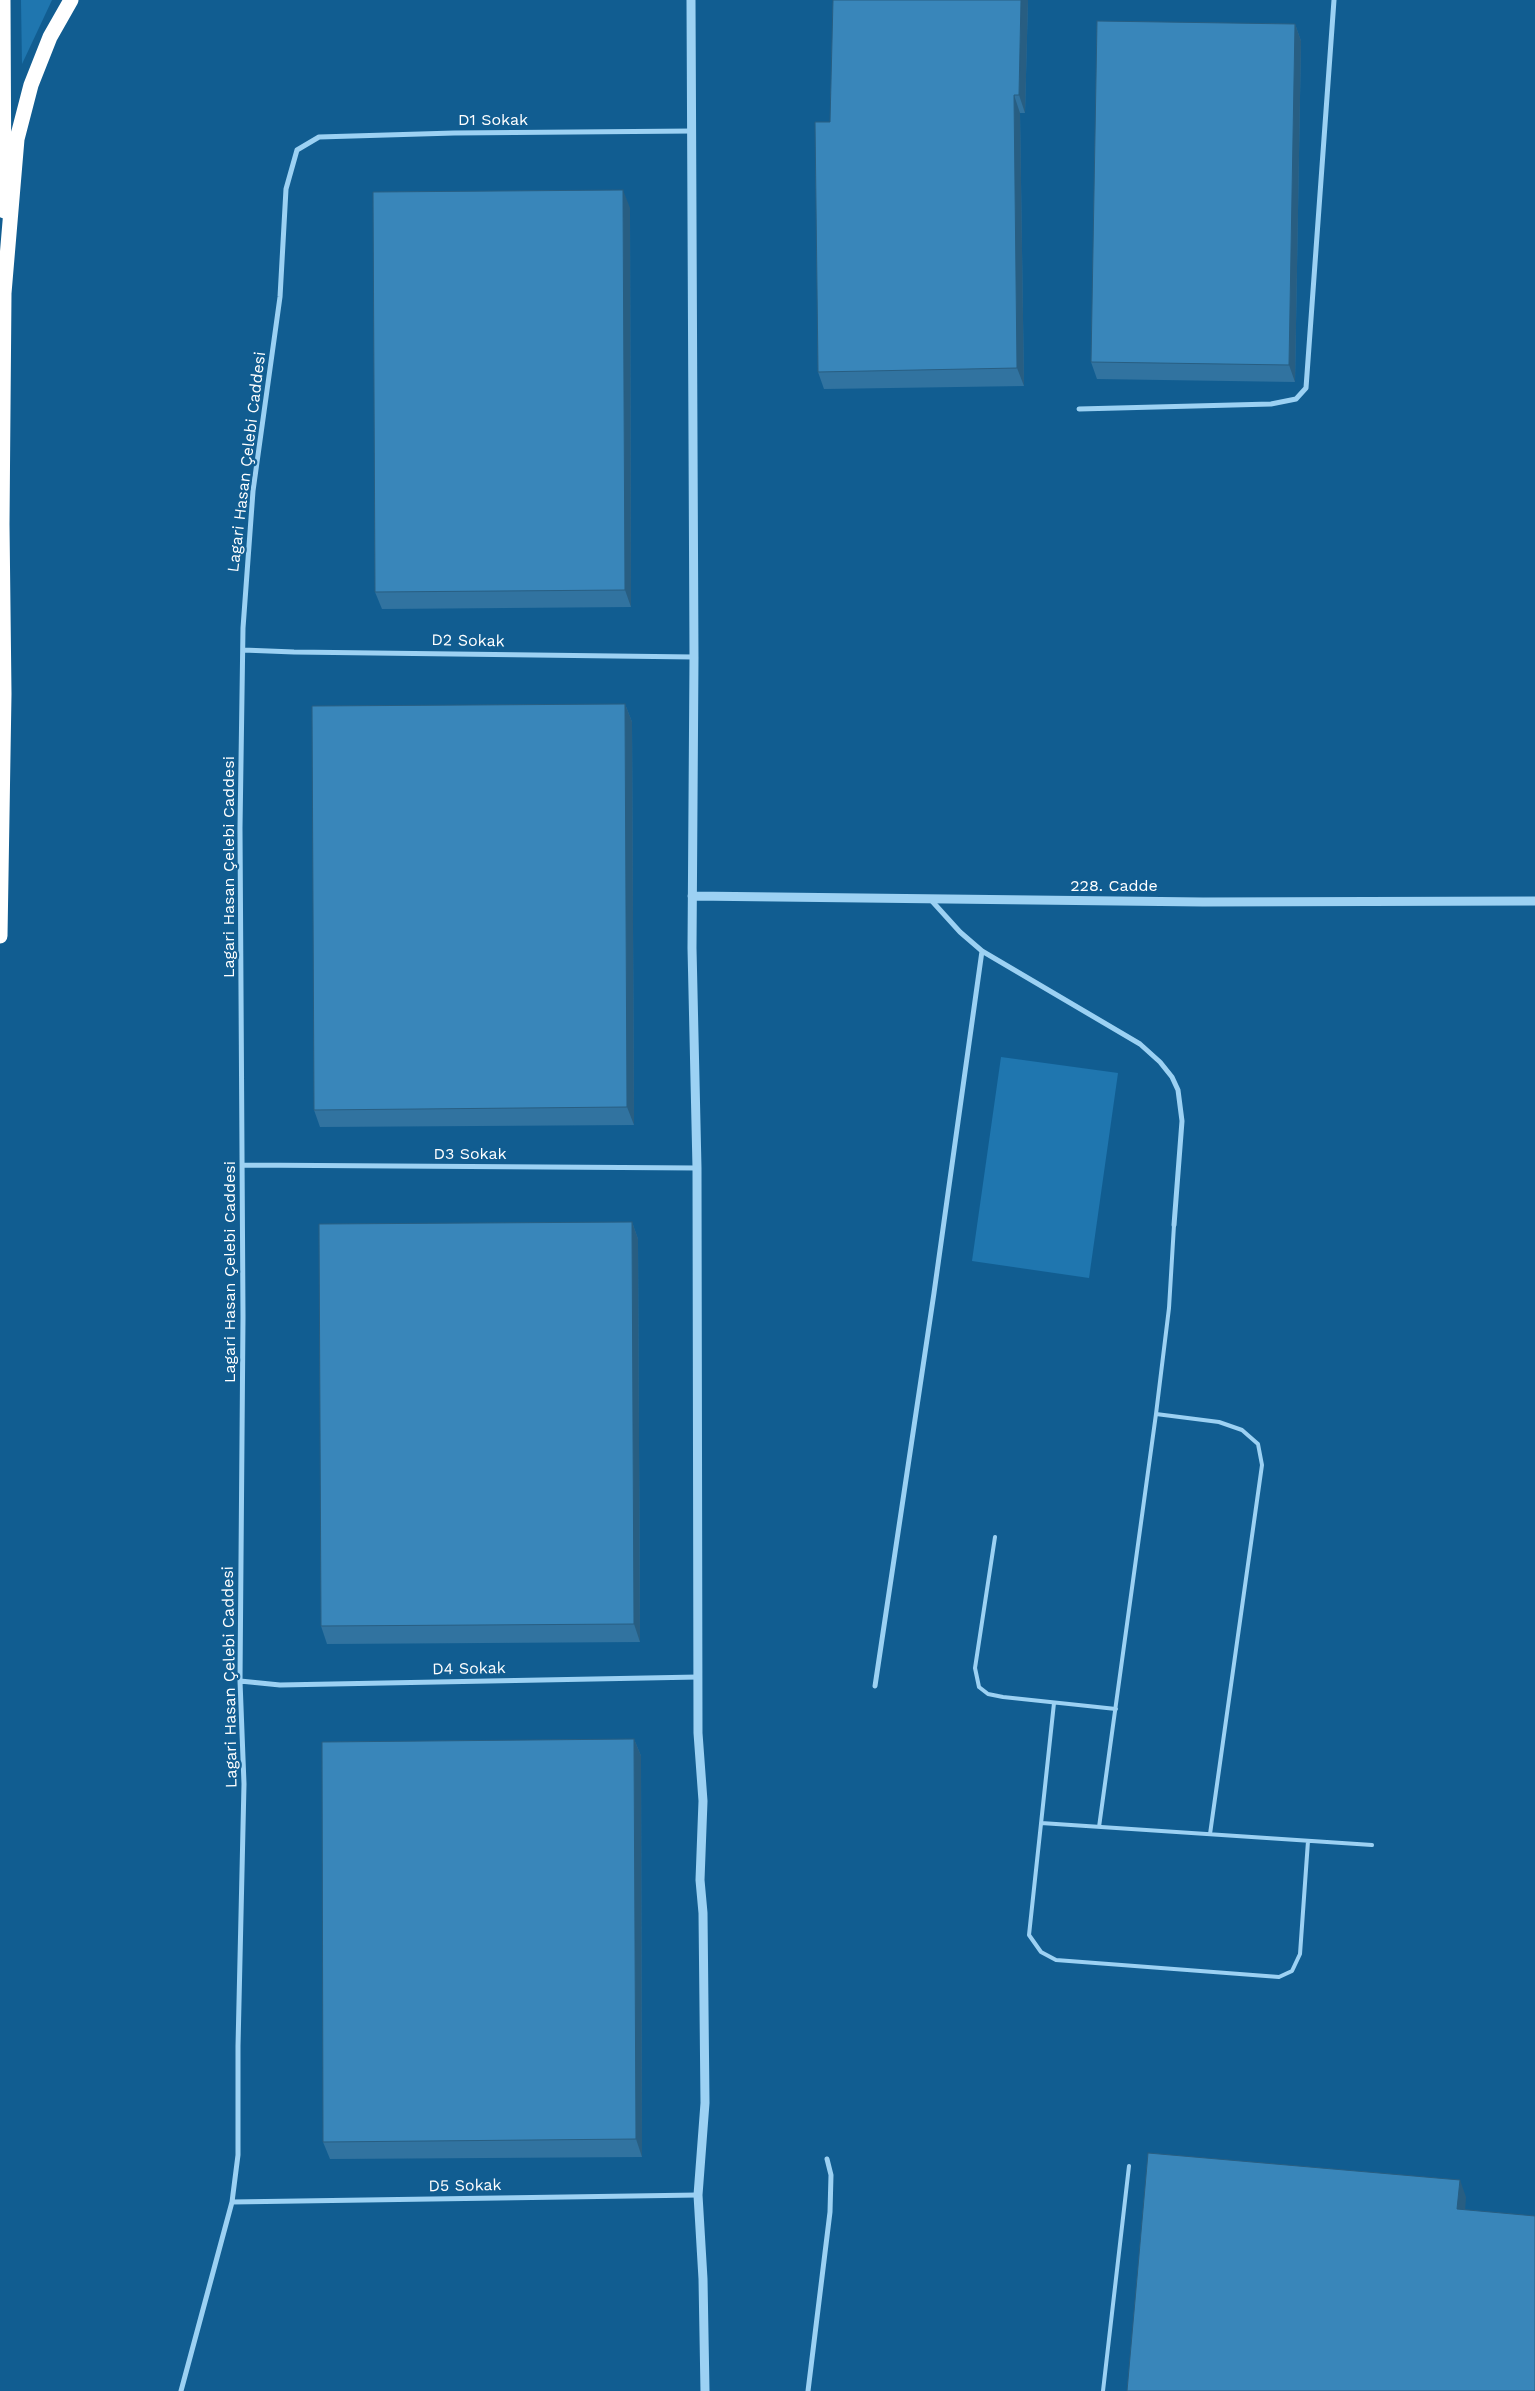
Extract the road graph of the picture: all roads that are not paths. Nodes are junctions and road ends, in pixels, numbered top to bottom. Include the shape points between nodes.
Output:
1 (3, 0) edge
2 (71, 0) edge
3 (691, 0) edge
4 (1334, 0) edge
5 (693, 131) junction
6 (297, 150) joint
7 (4, 293) junction
8 (1079, 409) dead end
9 (243, 650) junction
10 (694, 657) junction
11 (692, 896) junction
12 (931, 900) junction
13 (1535, 900) edge
14 (0, 936) edge
15 (982, 951) junction
16 (242, 1165) junction
17 (697, 1168) junction
18 (1174, 1225) joint
19 (1156, 1414) junction
20 (995, 1537) dead end
21 (699, 1677) junction
22 (240, 1681) junction
23 (875, 1686) dead end
24 (1054, 1703) junction
25 (1116, 1709) junction
26 (1041, 1823) junction
27 (1099, 1827) junction
28 (1210, 1834) junction
29 (1308, 1841) junction
30 (1372, 1845) dead end
31 (827, 2159) dead end
32 (1129, 2166) dead end
33 (698, 2195) junction
34 (232, 2202) junction
35 (180, 2391) edge
36 (705, 2391) edge
37 (808, 2391) edge
38 (1103, 2391) edge

1 - 7 highway
2 - 7 highway via 50,36 31,85 17,139
3 - 5 street
4 - 8 street via 1306,388 1296,399 1271,404
5 - 6 street, D1 Sokak via 454,132 319,137
5 - 10 street
6 - 9 street, Lagari Hasan Çelebi Caddesi via 286,189 280,297 253,492
7 - 14 highway
9 - 10 street, D2 Sokak
9 - 16 street, Lagari Hasan Çelebi Caddesi via 240,828
10 - 11 street
11 - 12 street, 228. Cadde
11 - 17 street
12 - 13 street, 228. Cadde
12 - 15 street
15 - 18 street via 1140,1044 1172,1077 1178,1090 1182,1121
15 - 23 street
16 - 17 street, D3 Sokak
16 - 22 street, Lagari Hasan Çelebi Caddesi via 244,1316
17 - 21 street
18 - 19 lane via 1169,1308
19 - 25 lane
19 - 28 lane via 1219,1422 1242,1430 1258,1444 1262,1465
20 - 24 lane via 975,1668 979,1687 988,1694
21 - 22 street, D4 Sokak via 280,1685
21 - 33 street via 698,1733 703,1801 700,1880 704,2103
22 - 34 street, Lagari Hasan Çelebi Caddesi via 244,1784 238,2139
24 - 25 lane
24 - 26 lane
25 - 27 lane
26 - 27 lane
26 - 29 lane via 1029,1935 1041,1952 1056,1960 1280,1977 1292,1970 1300,1954
27 - 28 lane
28 - 29 lane
29 - 30 lane
31 - 37 street via 831,2175 830,2212
32 - 38 lane
33 - 34 street, D5 Sokak
33 - 36 street
34 - 35 street, Lagari Hasan Çelebi Caddesi

